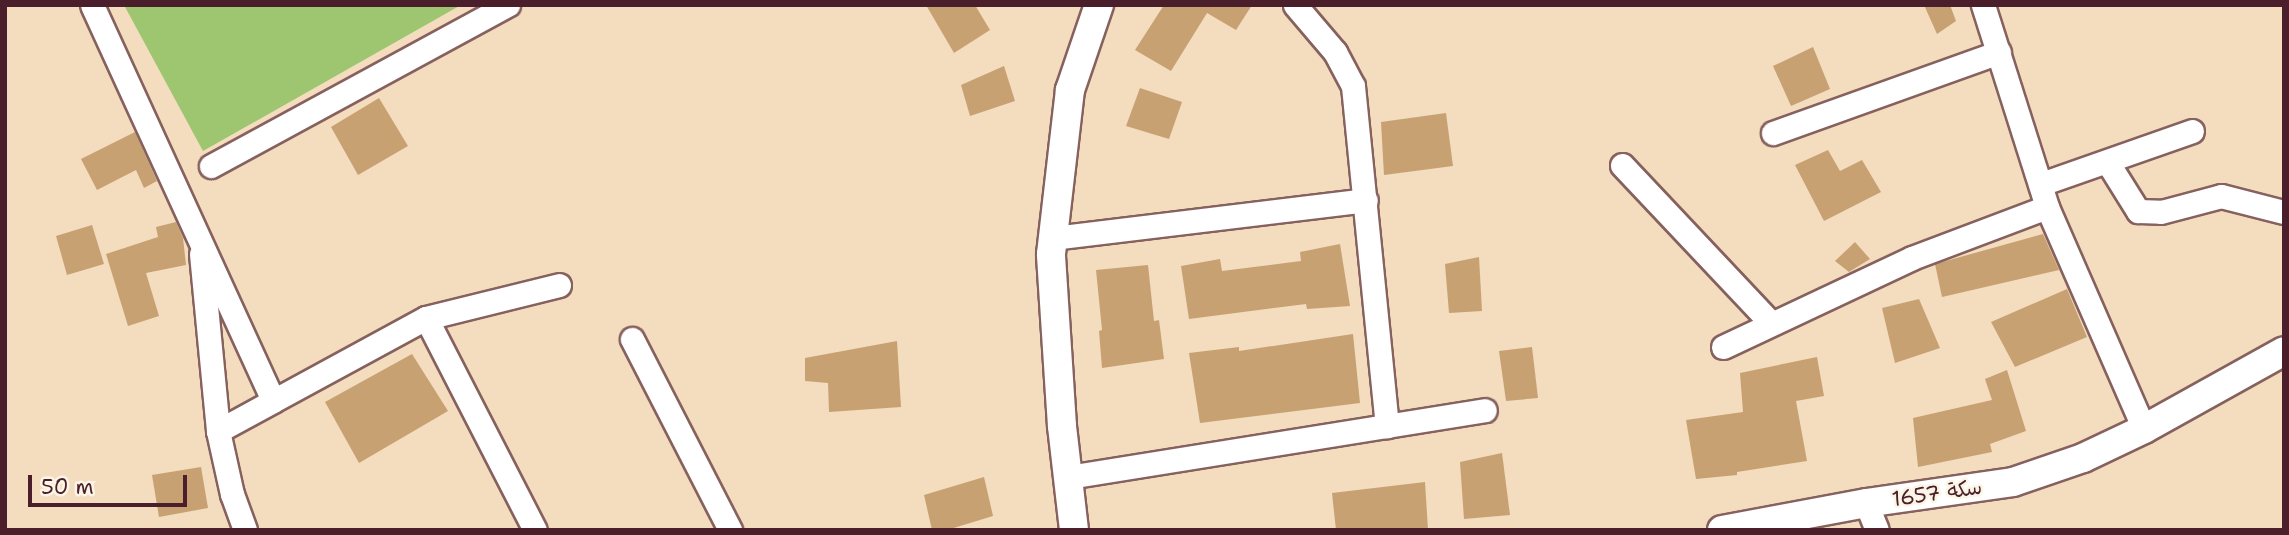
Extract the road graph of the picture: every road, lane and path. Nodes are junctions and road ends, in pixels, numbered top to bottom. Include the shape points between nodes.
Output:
1 (92, 5) edge
2 (508, 5) edge
3 (1099, 5) edge
4 (1295, 5) edge
5 (1983, 5) edge
6 (1999, 52) junction
7 (2192, 131) dead end
8 (1773, 133) dead end
9 (2108, 163) junction
10 (1622, 165) dead end
11 (211, 166) dead end
12 (2040, 184) junction
13 (1366, 200) junction
14 (2047, 206) junction
15 (2284, 212) edge
16 (199, 233) junction
17 (1053, 238) junction
18 (559, 285) dead end
19 (426, 318) junction
20 (1772, 323) junction
21 (632, 339) dead end
22 (1723, 347) dead end
23 (2284, 351) edge
24 (274, 401) junction
25 (1485, 410) dead end
26 (1387, 426) junction
27 (2144, 429) junction
28 (218, 430) junction
29 (1068, 477) junction
30 (1866, 503) junction
31 (244, 530) edge
32 (535, 530) edge
33 (730, 530) edge
34 (1074, 530) edge
35 (1722, 530) edge
36 (1877, 530) edge

1 - 16 street
2 - 11 street
3 - 17 street via 1070,90
4 - 13 street via 1335,52 1353,86
5 - 6 street
6 - 8 street
6 - 12 street
7 - 9 street
9 - 12 street
9 - 15 street via 2138,211 2161,212 2221,196
10 - 20 street
12 - 14 street
13 - 17 street
13 - 26 street
14 - 20 street via 1912,258
14 - 27 street
16 - 24 street
16 - 28 street
17 - 29 street
18 - 19 street
19 - 24 street
19 - 32 street
20 - 22 street
21 - 33 street
23 - 27 street, سكة 1657
24 - 28 street
25 - 26 street
26 - 29 street
27 - 30 street, سكة 1657 via 2083,458 2013,482
28 - 31 street
29 - 34 street
30 - 35 street, سكة 1657
30 - 36 street

